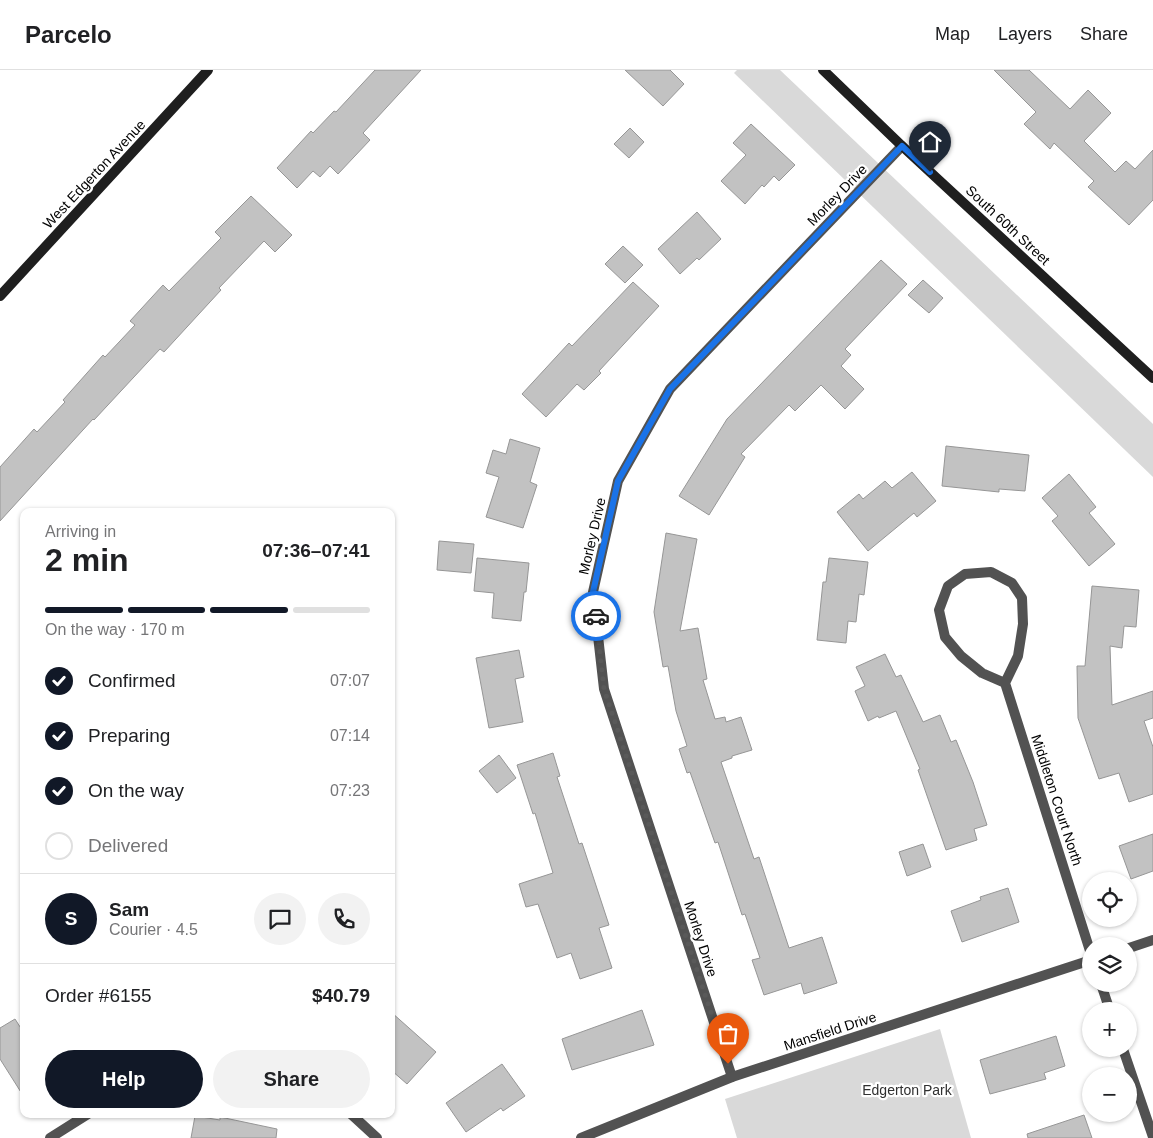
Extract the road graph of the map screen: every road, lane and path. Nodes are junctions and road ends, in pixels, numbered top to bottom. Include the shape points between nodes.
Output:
1 (208, 70) edge
2 (823, 70) edge
3 (902, 146) junction
4 (0, 296) edge
5 (1153, 378) edge
6 (1005, 683) junction
7 (1086, 937) edge
8 (1153, 940) edge
9 (1137, 945) edge
10 (1082, 963) edge
11 (1126, 1057) edge
12 (732, 1077) junction
13 (82, 1118) edge
14 (356, 1118) edge
15 (1153, 1137) edge
16 (50, 1138) edge
17 (378, 1138) edge
18 (581, 1138) edge

1 - 4 street, West Edgerton Avenue
2 - 3 street, South 60th Street
3 - 5 street, South 60th Street
3 - 12 street, Morley Drive via 670,389 618,481 593,592 604,689
6 - 6 street via 1018,656 1023,624 1022,598 1012,583 991,572 965,574 948,586 939,610 945,637 982,673
6 - 7 street, Middleton Court North
8 - 9 street
10 - 12 street, Mansfield Drive
11 - 15 street
12 - 18 street, Mansfield Drive
13 - 16 street
14 - 17 street

